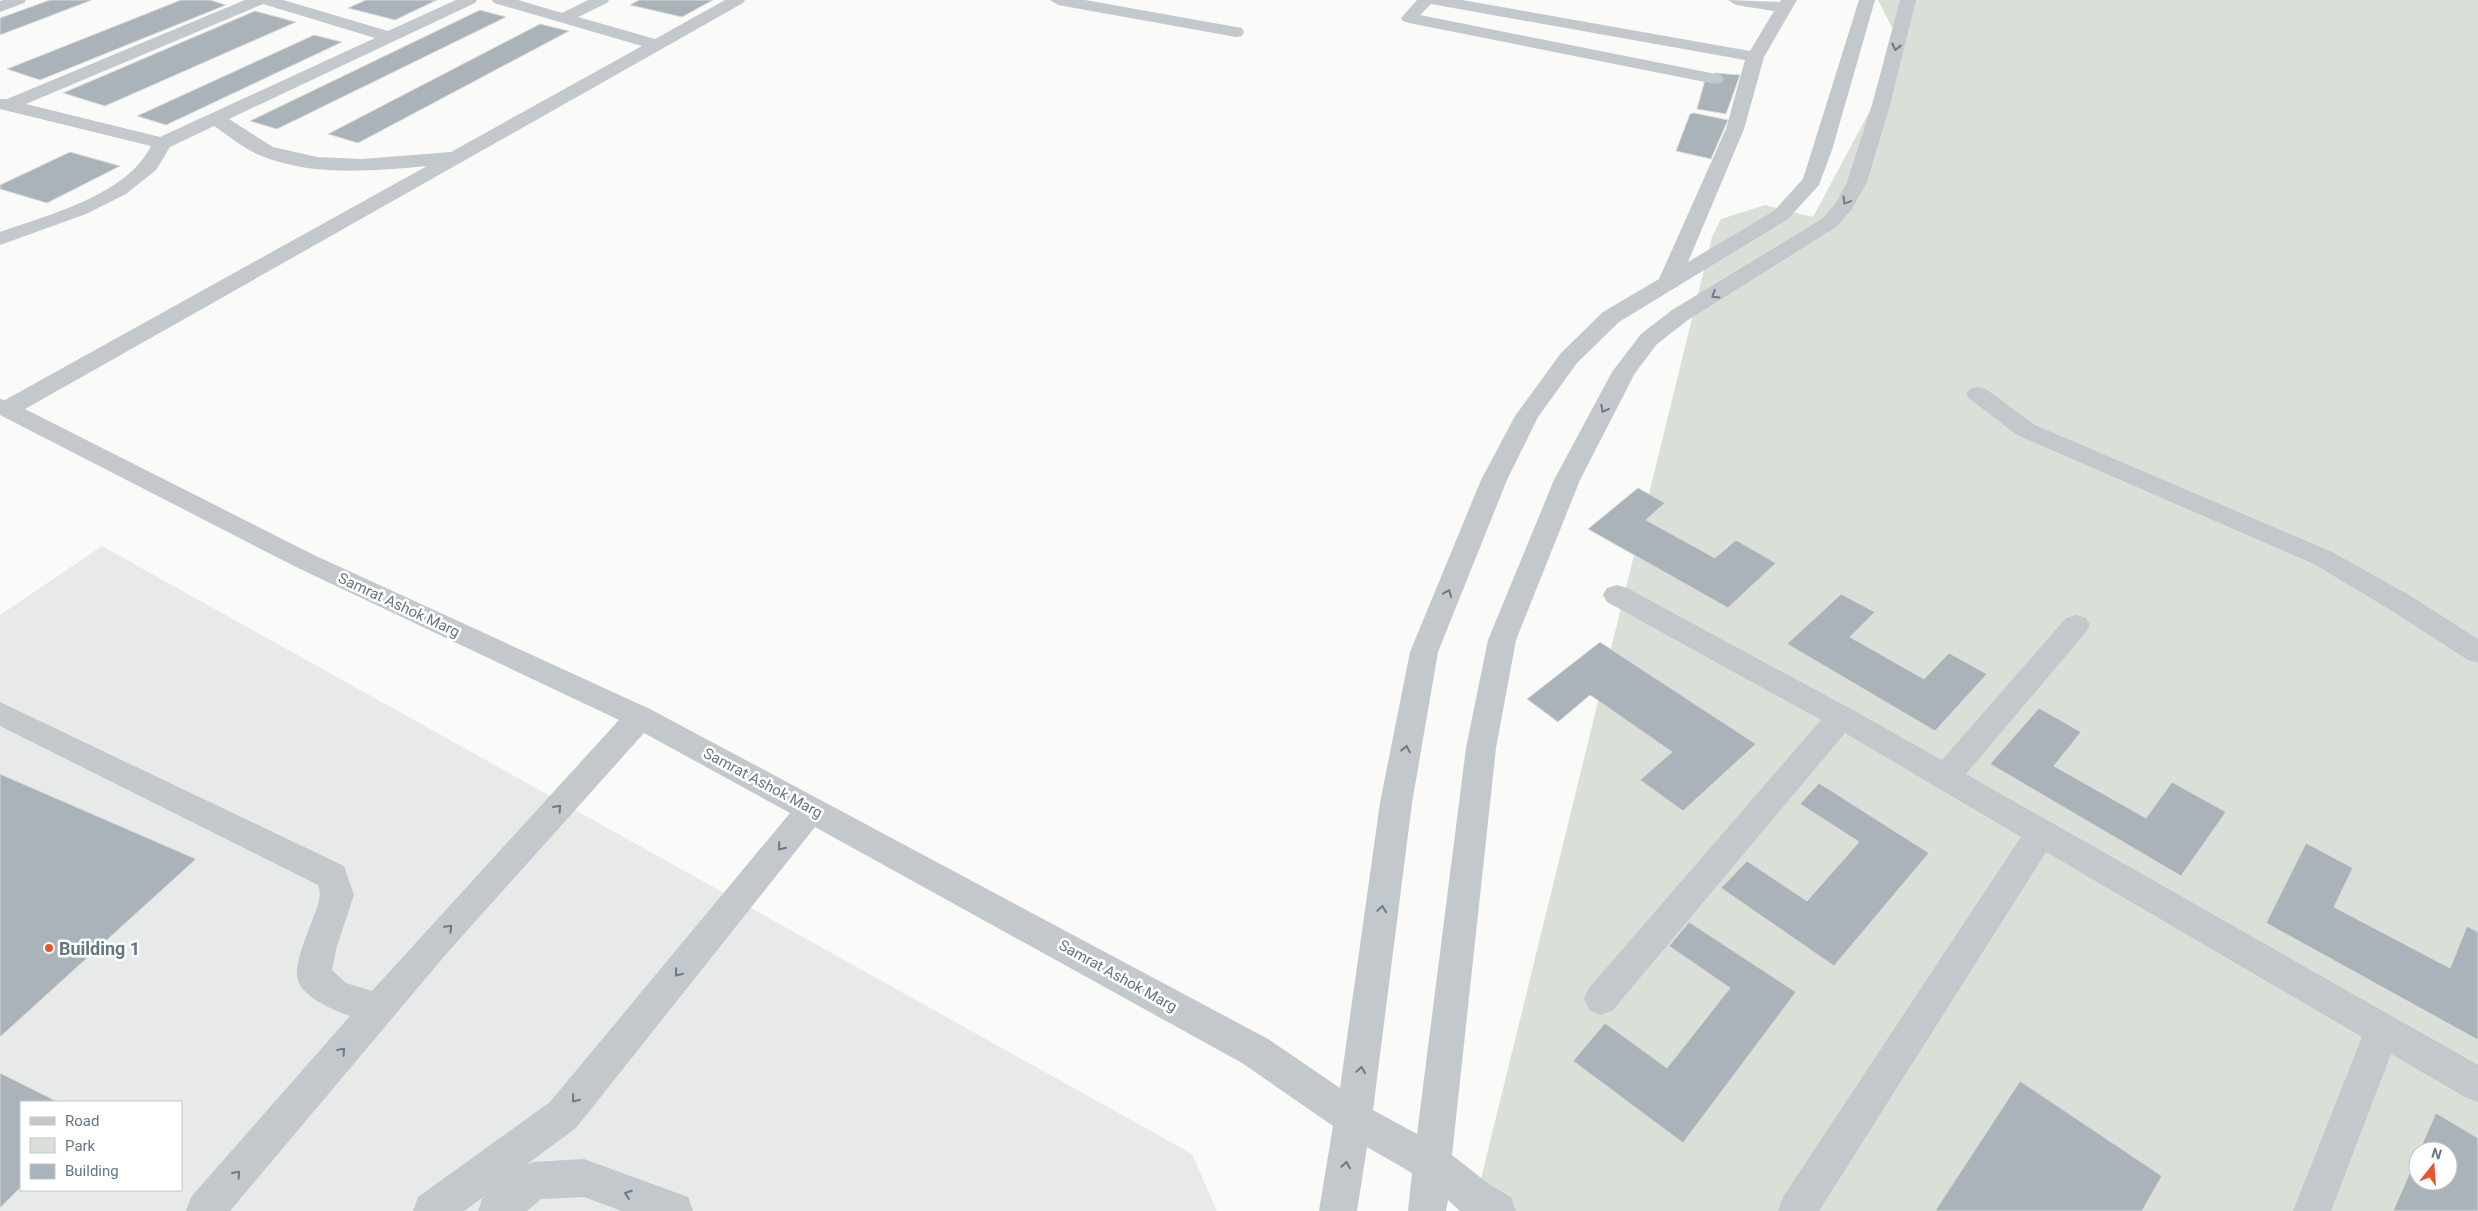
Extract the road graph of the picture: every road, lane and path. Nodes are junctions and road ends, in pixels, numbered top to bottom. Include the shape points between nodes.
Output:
1 (18, 0) edge
2 (259, 0) edge
3 (266, 0) edge
4 (469, 0) edge
5 (500, 0) edge
6 (601, 0) edge
7 (736, 0) edge
8 (1058, 0) edge
9 (1426, 0) edge
10 (1435, 0) edge
11 (1736, 0) edge
12 (1867, 0) edge
13 (1908, 0) edge
14 (1787, 4) edge
15 (0, 7) edge
16 (564, 18) junction
17 (1236, 32) dead end
18 (390, 37) junction
19 (657, 45) junction
20 (1755, 57) junction
21 (1715, 79) dead end
22 (5, 104) edge
23 (216, 118) junction
24 (162, 142) junction
25 (457, 157) junction
26 (0, 239) edge
27 (1669, 281) junction
28 (1978, 394) dead end
29 (4, 407) edge
30 (1617, 595) dead end
31 (2076, 626) dead end
32 (2478, 653) edge
33 (0, 713) edge
34 (640, 717) junction
35 (1841, 717) junction
36 (1945, 778) junction
37 (811, 810) junction
38 (2041, 833) junction
39 (1601, 999) dead end
40 (378, 1008) junction
41 (2382, 1030) junction
42 (2478, 1085) edge
43 (1354, 1119) junction
44 (1434, 1164) junction
45 (205, 1211) edge
46 (432, 1211) edge
47 (497, 1211) edge
48 (674, 1211) edge
49 (1338, 1211) edge
50 (1427, 1211) edge
51 (1497, 1211) edge
52 (1797, 1211) edge
53 (2312, 1211) edge

1 - 15 street
2 - 22 street
3 - 18 street
4 - 18 street
5 - 16 street
6 - 16 street
7 - 19 street
8 - 17 street
9 - 21 street via 1409,18
10 - 20 street
11 - 14 street
12 - 27 street via 1812,181 1781,216
13 -> 44 street via 1881,105 1857,182 1845,205 1829,224 1680,316 1649,339 1624,372 1567,480 1502,640 1481,748
14 - 20 street
16 - 19 street
18 - 23 street
19 - 25 street
20 - 27 street via 1736,129
22 - 24 street
23 - 24 street
23 - 25 street via 273,154 306,162 341,166
24 - 26 street via 150,166 124,188 66,215
25 - 29 street
43 -> 27 street via 1396,803 1424,652 1494,480 1527,416 1569,358 1611,317
28 - 32 street via 2026,430 2323,558
29 - 34 street, Samrat Ashok Marg via 305,561
30 - 35 street
31 - 36 street
33 - 40 street via 332,876 338,894 314,975 335,995
34 - 37 street, Samrat Ashok Marg
40 -> 34 street
35 - 36 street
35 - 39 street
36 - 38 street
37 - 43 street, Samrat Ashok Marg via 1255,1051
37 -> 46 street via 563,1115
38 - 41 street
38 - 52 street
45 -> 40 street
41 - 42 street
41 - 53 street
43 - 44 street, Samrat Ashok Marg
49 -> 43 street
44 - 50 street
44 - 51 street, Samrat Ashok Marg via 1476,1199
48 -> 47 street via 584,1178 533,1181

